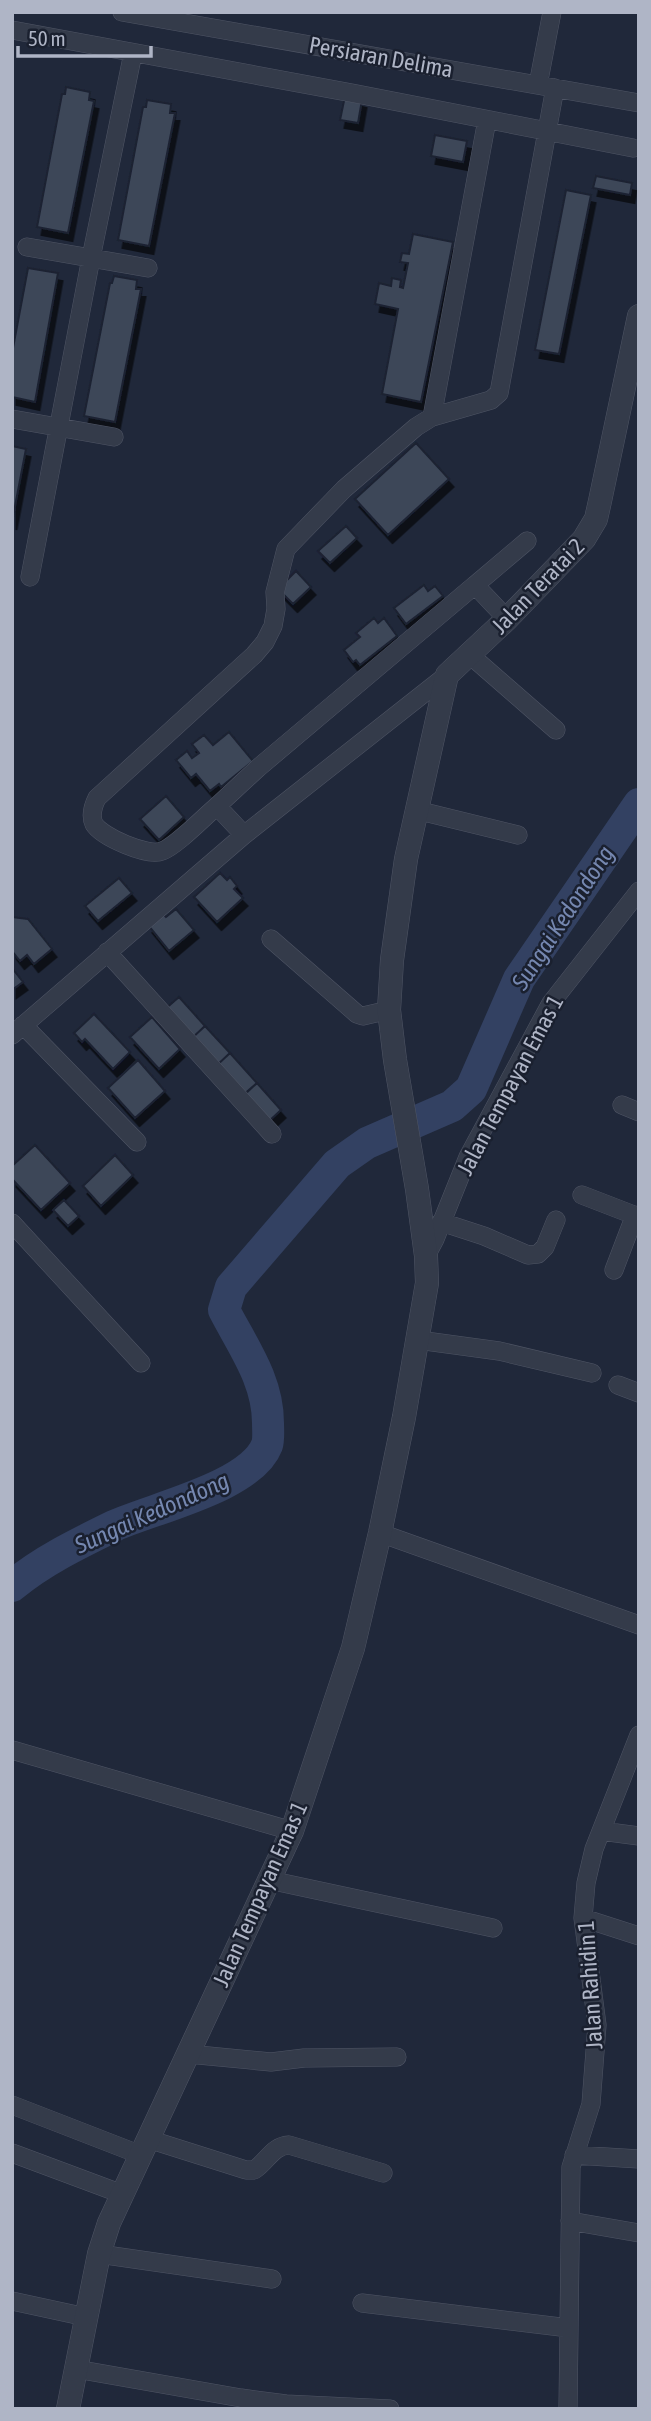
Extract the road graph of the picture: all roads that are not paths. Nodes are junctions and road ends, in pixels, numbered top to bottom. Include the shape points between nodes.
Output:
1 (122, 12) edge
2 (552, 12) edge
3 (12, 30) edge
4 (133, 53) junction
5 (547, 87) junction
6 (639, 103) edge
7 (487, 120) junction
8 (547, 132) junction
9 (633, 148) dead end
10 (27, 247) dead end
11 (91, 258) junction
12 (148, 268) dead end
13 (639, 316) edge
14 (432, 417) junction
15 (12, 419) edge
16 (58, 427) junction
17 (114, 437) dead end
18 (527, 541) dead end
19 (30, 578) dead end
20 (475, 585) junction
21 (507, 619) junction
22 (470, 655) junction
23 (447, 676) junction
24 (556, 730) dead end
25 (216, 806) junction
26 (416, 810) junction
27 (244, 835) junction
28 (517, 835) dead end
29 (639, 891) edge
30 (271, 939) dead end
31 (107, 953) junction
32 (389, 1010) junction
33 (18, 1030) edge
34 (272, 1134) dead end
35 (137, 1142) dead end
36 (582, 1195) dead end
37 (637, 1216) edge
38 (556, 1220) dead end
39 (441, 1222) junction
40 (12, 1223) edge
41 (426, 1256) junction
42 (614, 1270) dead end
43 (418, 1340) junction
44 (141, 1363) dead end
45 (592, 1373) dead end
46 (618, 1385) dead end
47 (639, 1393) edge
48 (380, 1533) junction
49 (639, 1625) edge
50 (638, 1741) edge
51 (12, 1751) edge
52 (292, 1831) junction
53 (601, 1831) junction
54 (639, 1836) edge
55 (269, 1880) junction
56 (583, 1918) junction
57 (493, 1928) dead end
58 (639, 1936) edge
59 (188, 2054) junction
60 (397, 2057) dead end
61 (12, 2105) edge
62 (144, 2147) junction
63 (12, 2153) edge
64 (574, 2155) junction
65 (639, 2159) edge
66 (383, 2173) dead end
67 (122, 2194) junction
68 (570, 2221) junction
69 (639, 2232) edge
70 (99, 2254) junction
71 (272, 2279) dead end
72 (12, 2301) edge
73 (362, 2303) dead end
74 (86, 2318) junction
75 (569, 2328) junction
76 (76, 2369) junction
77 (68, 2409) edge
78 (390, 2409) edge
79 (568, 2409) edge

1 - 5 street, Persiaran Delima
2 - 5 street
3 - 4 street
4 - 7 street
4 - 11 street
5 - 6 street, Persiaran Delima
5 - 8 street
7 - 8 street
7 - 14 street
8 - 9 street
8 - 14 street via 499,393 491,400
10 - 11 street
11 - 12 street
11 - 16 street
13 - 21 street, Jalan Teratai 2 via 596,519 584,539
14 - 25 street via 344,489 286,549 275,592 273,626 265,642 97,798 92,814 97,827 109,836 156,853 167,849
15 - 16 street
16 - 17 street
16 - 19 street
18 - 20 street
20 - 21 street
20 - 25 street
21 - 22 street, Jalan Teratai 2
22 - 23 street, Jalan Teratai 2
22 - 24 street
23 - 26 street, Jalan Tempayan Emas 1
23 - 27 street
25 - 27 street
26 - 28 street
26 - 32 street, Jalan Tempayan Emas 1 via 392,960
27 - 31 street
29 - 39 street, Jalan Tempayan Emas 1 via 551,1003 468,1157
30 - 32 street via 357,1014 363,1017
31 - 33 street
31 - 34 street
32 - 41 street, Jalan Tempayan Emas 1
33 - 35 street
36 - 37 street
37 - 42 street
38 - 39 street via 545,1247 528,1255
39 - 41 street, Jalan Tempayan Emas 1
40 - 44 street
41 - 43 street, Jalan Tempayan Emas 1
43 - 45 street via 499,1350
43 - 48 street, Jalan Tempayan Emas 1
46 - 47 street
48 - 49 street
48 - 52 street, Jalan Tempayan Emas 1 via 353,1648
50 - 53 street, Jalan Rahidin 1
51 - 52 street
52 - 55 street, Jalan Tempayan Emas 1
53 - 54 street
53 - 56 street, Jalan Rahidin 1 via 586,1883
55 - 57 street
55 - 59 street, Jalan Tempayan Emas 1
56 - 58 street
56 - 64 street, Jalan Rahidin 1 via 597,2025 591,2104
59 - 60 street via 271,2062
59 - 62 street, Jalan Tempayan Emas 1
61 - 62 street
62 - 66 street via 254,2171 275,2149 289,2145
62 - 67 street, Jalan Tempayan Emas 1
63 - 67 street
64 - 65 street
64 - 68 street, Jalan Rahidin 1
67 - 70 street, Jalan Tempayan Emas 1
68 - 69 street
68 - 75 street, Jalan Rahidin 1
70 - 71 street
70 - 74 street, Jalan Tempayan Emas 1
72 - 74 street
73 - 75 street
74 - 76 street, Jalan Tempayan Emas 1
75 - 79 street, Jalan Rahidin 1
76 - 77 street, Jalan Tempayan Emas 1
76 - 78 street via 252,2400

